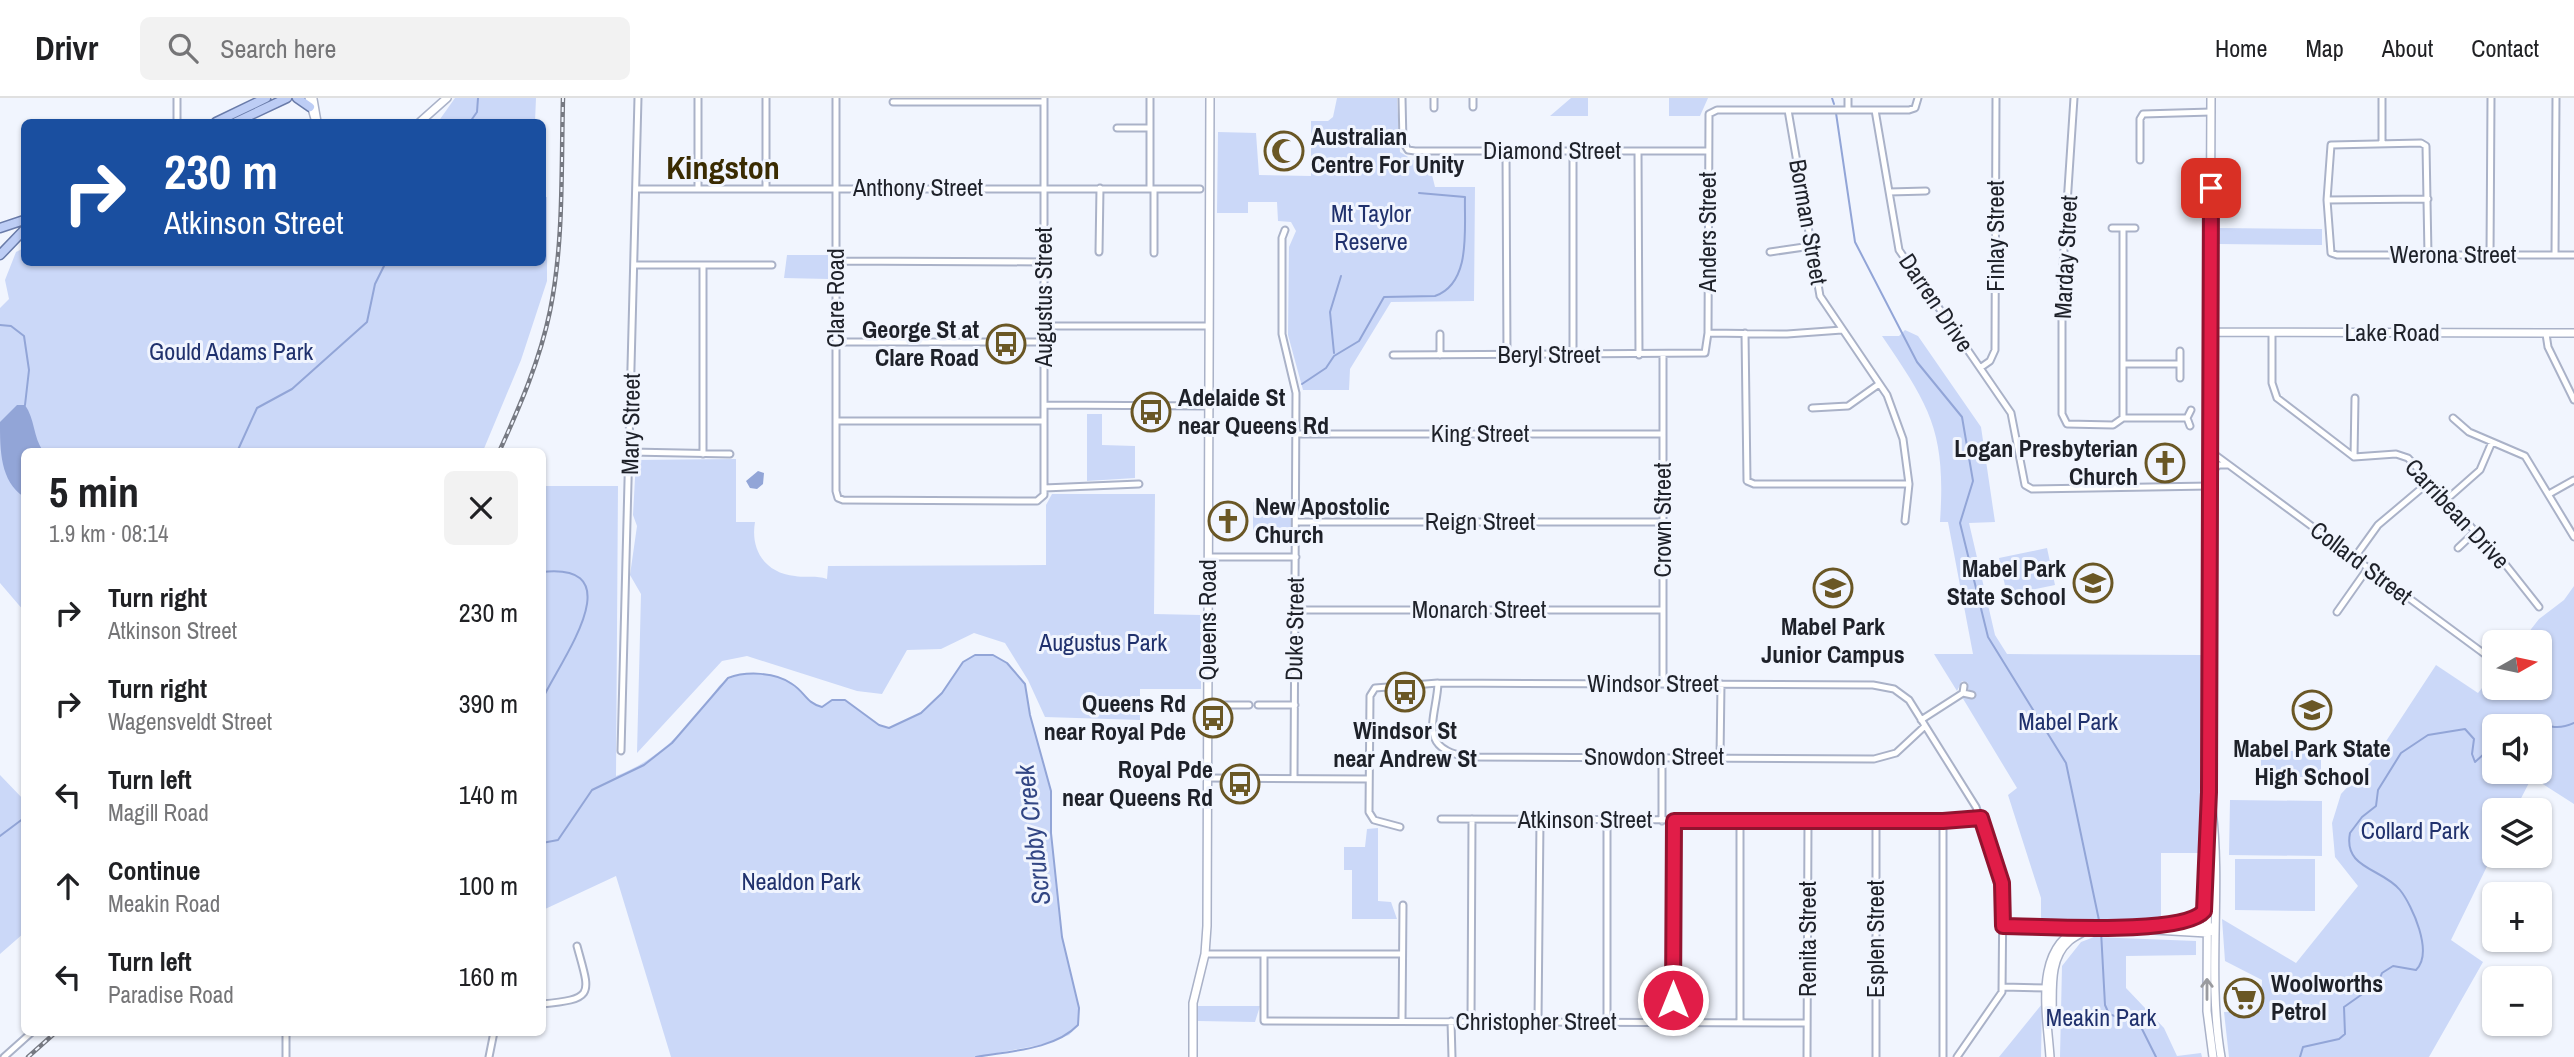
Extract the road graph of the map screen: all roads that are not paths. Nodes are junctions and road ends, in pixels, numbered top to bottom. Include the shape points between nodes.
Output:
1 (177, 98) edge
2 (266, 98) edge
3 (287, 98) edge
4 (297, 98) edge
5 (447, 98) edge
6 (638, 98) edge
7 (698, 98) edge
8 (766, 98) edge
9 (836, 98) edge
10 (1150, 98) edge
11 (1210, 98) edge
12 (1402, 98) edge
13 (1434, 98) edge
14 (1473, 98) edge
15 (1848, 98) edge
16 (1918, 98) edge
17 (1996, 98) edge
18 (2074, 98) edge
19 (2211, 98) edge
20 (2382, 98) edge
21 (2491, 98) edge
22 (2556, 98) edge
23 (1044, 100) edge
24 (311, 101) edge
25 (893, 102) dead end
26 (1473, 107) dead end
27 (1434, 108) dead end
28 (1788, 110) junction
29 (1848, 110) junction
30 (1875, 110) junction
31 (2211, 112) junction
32 (177, 119) edge
33 (222, 119) edge
34 (242, 119) edge
35 (315, 119) edge
36 (423, 119) edge
37 (1117, 128) dead end
38 (1150, 128) junction
39 (2382, 143) junction
40 (1506, 151) junction
41 (1573, 151) junction
42 (1639, 151) junction
43 (1708, 151) junction
44 (2140, 160) dead end
45 (1044, 188) junction
46 (1100, 188) junction
47 (637, 189) junction
48 (698, 189) junction
49 (766, 189) junction
50 (836, 189) junction
51 (1152, 189) junction
52 (1200, 189) dead end
53 (1926, 191) dead end
54 (1889, 192) junction
55 (2428, 199) junction
56 (2328, 200) junction
57 (21, 221) edge
58 (0, 228) edge
59 (2112, 228) dead end
60 (2123, 228) junction
61 (2136, 228) dead end
62 (1285, 230) dead end
63 (21, 233) edge
64 (1811, 246) junction
65 (1099, 252) dead end
66 (1770, 252) dead end
67 (1154, 253) dead end
68 (0, 255) edge
69 (2428, 255) junction
70 (2490, 255) junction
71 (2555, 255) junction
72 (2574, 255) edge
73 (836, 261) junction
74 (1044, 262) junction
75 (635, 265) junction
76 (703, 265) junction
77 (772, 265) dead end
78 (1044, 326) junction
79 (1209, 326) junction
80 (1842, 330) junction
81 (2210, 332) junction
82 (1708, 333) junction
83 (1745, 333) junction
84 (2272, 333) junction
85 (2574, 333) edge
86 (1440, 334) dead end
87 (2546, 334) junction
88 (836, 342) junction
89 (1044, 342) junction
90 (2180, 351) dead end
91 (1705, 353) joint
92 (1393, 355) dead end
93 (1440, 355) junction
94 (1507, 355) junction
95 (1573, 355) junction
96 (1639, 355) junction
97 (1663, 356) junction
98 (2123, 364) junction
99 (2180, 364) junction
100 (1980, 368) junction
101 (2180, 378) dead end
102 (1880, 384) junction
103 (2355, 398) dead end
104 (2574, 400) edge
105 (1044, 405) junction
106 (1209, 406) junction
107 (1812, 408) dead end
108 (2191, 410) dead end
109 (2187, 418) junction
110 (2453, 418) dead end
111 (2122, 420) junction
112 (836, 421) junction
113 (1044, 421) junction
114 (2190, 426) dead end
115 (1297, 434) junction
116 (1663, 434) junction
117 (2492, 442) junction
118 (2210, 451) junction
119 (631, 452) junction
120 (703, 454) junction
121 (730, 454) dead end
122 (2354, 457) junction
123 (2228, 465) junction
124 (2210, 472) junction
125 (2574, 480) edge
126 (2429, 482) junction
127 (1139, 484) dead end
128 (1909, 484) junction
129 (2210, 485) junction
130 (1044, 492) junction
131 (2549, 494) junction
132 (2446, 500) junction
133 (1905, 521) dead end
134 (1296, 522) junction
135 (1663, 522) junction
136 (2475, 532) junction
137 (2574, 537) edge
138 (2458, 548) dead end
139 (1296, 557) junction
140 (2355, 557) junction
141 (1209, 558) junction
142 (2368, 568) junction
143 (2539, 607) dead end
144 (1296, 610) junction
145 (1663, 610) junction
146 (2337, 612) dead end
147 (2482, 653) edge
148 (1438, 684) junction
149 (1663, 684) junction
150 (1721, 684) junction
151 (1972, 695) dead end
152 (1208, 705) junction
153 (1249, 705) dead end
154 (1258, 705) dead end
155 (1295, 705) junction
156 (1923, 723) junction
157 (621, 751) dead end
158 (1720, 757) junction
159 (1662, 758) junction
160 (1208, 778) junction
161 (1294, 779) junction
162 (1369, 779) junction
163 (2209, 792) junction
164 (1981, 818) junction
165 (1441, 819) dead end
166 (1472, 819) junction
167 (1539, 820) junction
168 (1607, 820) junction
169 (1808, 820) junction
170 (1662, 821) junction
171 (1674, 821) junction
172 (1740, 821) junction
173 (1876, 821) junction
174 (1943, 821) junction
175 (1400, 827) dead end
176 (1403, 905) dead end
177 (2207, 907) junction
178 (2175, 925) junction
179 (2003, 926) junction
180 (2089, 926) junction
181 (2156, 928) junction
182 (2210, 929) junction
183 (577, 946) dead end
184 (1205, 954) junction
185 (1264, 954) junction
186 (1402, 954) junction
187 (2003, 987) junction
188 (2050, 988) junction
189 (546, 1004) edge
190 (1402, 1021) junction
191 (1451, 1021) junction
192 (1471, 1021) junction
193 (1538, 1022) junction
194 (1607, 1022) junction
195 (1673, 1022) junction
196 (1740, 1022) junction
197 (1807, 1023) junction
198 (28, 1036) edge
199 (286, 1036) edge
200 (493, 1036) edge
201 (2050, 1053) edge
202 (4, 1057) edge
203 (286, 1057) edge
204 (489, 1057) edge
205 (1193, 1057) edge
206 (1452, 1057) edge
207 (1807, 1057) edge
208 (1876, 1057) edge
209 (1944, 1057) edge
210 (1957, 1057) edge
211 (2213, 1057) edge
212 (2221, 1057) edge

1 - 32 street
2 - 33 main road
3 - 34 main road
4 - 24 main road
5 - 36 street
6 - 47 street, Mary Street
7 - 48 street
8 - 49 street
9 - 50 street, Clare Road
10 - 38 street
11 - 79 street, Queens Road
12 - 40 street, Diamond Street via 1403,142 1408,150
13 - 27 street
14 - 26 street
15 - 29 street
16 - 30 street via 1915,108
17 - 100 street, Finlay Street via 1995,350
18 - 111 street, Marday Street via 2062,280 2062,417 2073,425 2113,425
19 - 31 street
20 - 39 street
21 - 70 street
22 - 71 street
23 - 25 street
23 - 45 street, Augustus Street
24 - 35 street
28 - 29 street
28 - 43 street, Anders Street via 1712,111
28 - 64 street, Borman Street
29 - 30 street
30 - 54 street, Darren Drive
31 - 44 street via 2143,114
31 - 81 street
37 - 38 street
38 - 51 street
39 - 55 street via 2426,146
39 - 56 street via 2331,145
40 - 41 street, Diamond Street
40 - 94 street
41 - 42 street, Diamond Street
41 - 95 street
42 - 43 street, Diamond Street
42 - 96 street
43 - 82 street, Anders Street
45 - 46 street, Anthony Street
45 - 50 street, Anthony Street
45 - 74 street, Augustus Street
46 - 51 street, Anthony Street
46 - 65 street
47 - 48 street, Anthony Street
47 - 75 street, Mary Street
48 - 49 street, Anthony Street
49 - 50 street, Anthony Street
50 - 73 street, Clare Road
51 - 52 street, Anthony Street
51 - 67 street
53 - 54 street
54 - 100 street, Darren Drive via 1899,250
55 - 56 street
55 - 69 street
56 - 69 street, Werona Street via 2331,253
57 - 58 main road
59 - 60 street
60 - 61 street
60 - 98 street
62 - 115 street, Duke Street via 1282,334 1296,393
63 - 68 main road
64 - 66 street
64 - 80 street, Borman Street via 1820,296
69 - 70 street, Werona Street
70 - 71 street, Werona Street
71 - 72 street, Werona Street
73 - 74 street
73 - 88 street, Clare Road
74 - 78 street, Augustus Street
75 - 76 street
75 - 119 street, Mary Street
76 - 77 street
76 - 120 street
78 - 79 street
78 - 89 street, Augustus Street
79 - 106 street, Queens Road
80 - 83 street
80 - 102 street, Borman Street
81 - 84 street, Lake Road
81 - 118 street
82 - 83 street
82 - 91 street, Anders Street
83 - 128 street via 1747,481
84 - 87 street, Lake Road
84 - 122 street via 2272,392
85 - 87 street, Lake Road
86 - 93 street
87 - 104 street
88 - 89 street
88 - 112 street, Clare Road
89 - 105 street, Augustus Street
90 - 99 street
91 - 97 street, Beryl Street
92 - 93 street, Beryl Street
93 - 94 street, Beryl Street
94 - 95 street, Beryl Street
95 - 96 street, Beryl Street
96 - 97 street, Beryl Street
97 - 116 street, Crown Street
98 - 99 street
98 - 111 street
99 - 101 street
100 - 129 street, Darren Drive via 2013,417 2025,485 2032,489
102 - 107 street via 1848,406
102 - 128 street, Borman Street via 1903,439
103 - 122 street
105 - 106 street
105 - 113 street, Augustus Street
106 - 141 street, Queens Road
108 - 109 street
109 - 111 street
109 - 114 street
110 - 117 street via 2469,432
112 - 113 street
112 - 130 street, Clare Road via 838,498 1037,501
113 - 130 street, Augustus Street
115 - 116 street, King Street
115 - 134 street, Duke Street
116 - 135 street, Crown Street
117 - 131 street via 2525,456
117 - 132 street via 2480,470
118 - 123 street, Collard Street
118 - 124 street
119 - 120 street
119 - 157 street, Mary Street
120 - 121 street
122 - 126 street, Carribean Drive via 2403,455
123 - 124 street
123 - 140 street, Collard Street
124 - 129 street
125 - 131 street
126 - 132 street, Carribean Drive
126 - 140 street via 2378,525
127 - 130 street
128 - 133 street, Borman Street
129 - 163 street
131 - 137 street
132 - 136 street, Carribean Drive
134 - 135 street, Reign Street
134 - 139 street, Duke Street
135 - 145 street, Crown Street
136 - 138 street
136 - 143 street, Carribean Drive
139 - 141 street
139 - 144 street, Duke Street
140 - 142 street, Collard Street
141 - 152 street, Queens Road
142 - 146 street
142 - 147 street, Collard Street
144 - 145 street, Monarch Street
144 - 155 street, Duke Street
145 - 149 street, Crown Street
148 - 149 street, Windsor Street
148 - 159 street, Snowdon Street via 1432,729 1444,748 1458,756
148 - 162 street, Windsor Street via 1372,690
149 - 150 street, Windsor Street
150 - 156 street, Windsor Street via 1884,686 1903,694
150 - 158 street
151 - 156 street, Snowdon Street via 1964,689
152 - 153 street
152 - 160 street, Queens Road
154 - 155 street
155 - 161 street, Duke Street
156 - 158 street, Snowdon Street via 1904,748 1874,759
156 - 164 street, Windsor Street
158 - 159 street, Snowdon Street
159 - 170 street
160 - 161 street
160 - 184 street, Queens Road
161 - 162 street
162 - 175 street via 1371,817
163 - 177 street
163 - 182 street via 2214,832
164 - 174 street, Atkinson Street
164 - 179 street, Windsor Street via 2002,883
165 - 166 street, Atkinson Street
166 - 167 street, Atkinson Street
166 - 192 street
167 - 168 street, Atkinson Street
167 - 193 street
168 - 170 street, Atkinson Street
168 - 194 street
169 - 172 street, Atkinson Street
169 - 173 street, Atkinson Street
169 - 197 street, Renita Street
170 - 171 street, Atkinson Street
171 - 172 street, Atkinson Street
171 - 195 street
172 - 196 street
173 - 174 street, Atkinson Street
173 - 208 street, Esplen Street
174 - 209 street
176 - 186 street
177 - 178 street via 2201,915
177 - 182 street
178 - 181 street
178 - 182 street
179 - 180 street
179 - 187 street, Windsor Street
180 - 181 street
180 - 188 street via 2070,932 2053,951
181 - 182 street via 2164,932
211 -> 182 street via 2207,1011
182 - 212 street
183 - 189 street via 586,992 576,1000
184 - 185 street
184 - 205 street, Queens Road via 1193,1007
185 - 186 street
185 - 190 street, Christopher Street via 1264,1021
186 - 190 street
187 - 188 street
187 - 210 street via 2000,999
188 - 201 street
190 - 191 street, Christopher Street
191 - 192 street, Christopher Street
191 - 206 street
192 - 193 street, Christopher Street
193 - 194 street, Christopher Street
194 - 195 street, Christopher Street
195 - 196 street, Christopher Street
196 - 197 street, Christopher Street
197 - 207 street, Renita Street
198 - 202 street
199 - 203 street
200 - 204 street

